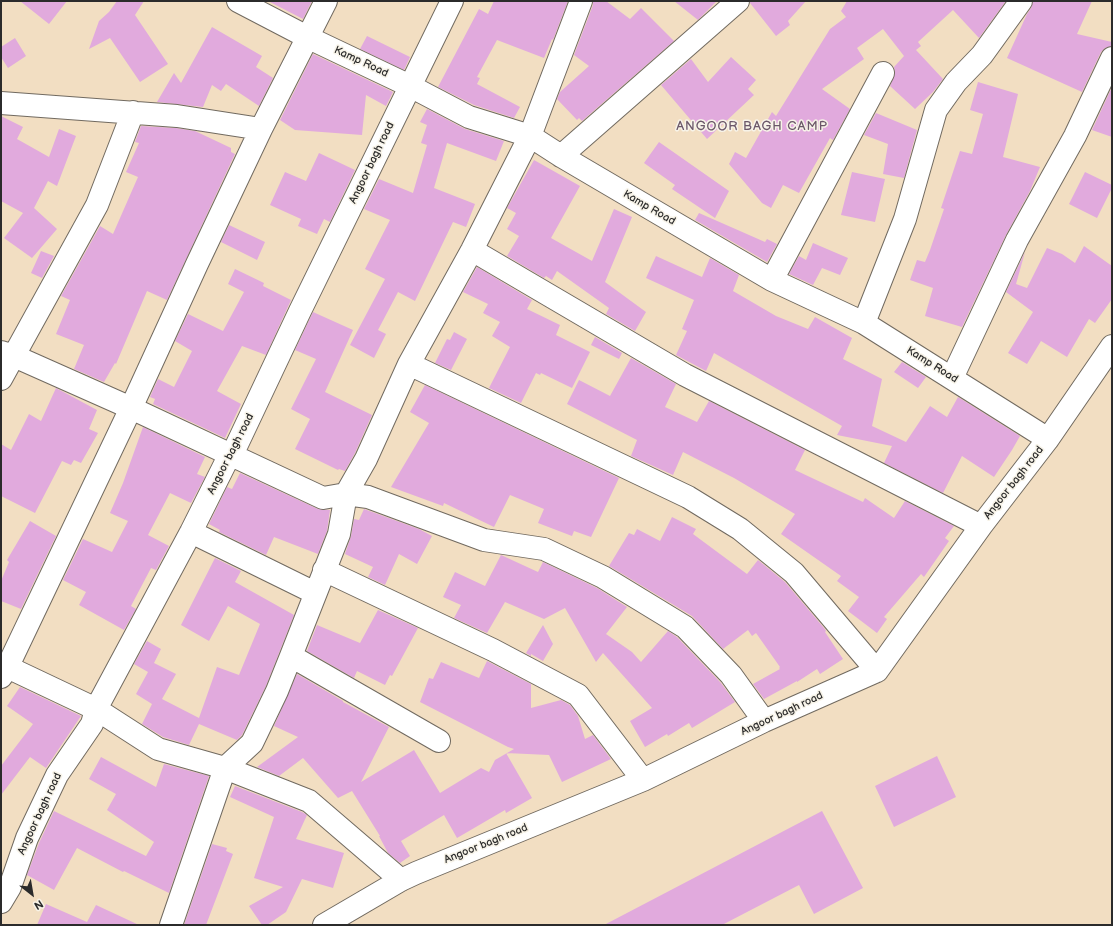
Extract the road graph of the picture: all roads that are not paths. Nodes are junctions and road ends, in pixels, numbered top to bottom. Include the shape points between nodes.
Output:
1 (238, 1) edge
2 (326, 1) edge
3 (452, 1) edge
4 (581, 1) edge
5 (738, 1) edge
6 (1021, 1) edge
7 (308, 38) junction
8 (1112, 58) edge
9 (883, 73) dead end
10 (410, 86) junction
11 (1, 103) edge
12 (133, 112) junction
13 (261, 129) junction
14 (530, 136) junction
15 (561, 156) junction
16 (472, 250) junction
17 (772, 280) junction
18 (864, 323) junction
19 (1112, 346) edge
20 (7, 354) edge
21 (409, 364) junction
22 (952, 378) junction
23 (1, 379) edge
24 (131, 408) junction
25 (1048, 439) junction
26 (232, 455) junction
27 (346, 494) junction
28 (981, 526) junction
29 (191, 532) junction
30 (324, 570) junction
31 (315, 593) junction
32 (291, 656) junction
33 (3, 670) edge
34 (877, 671) junction
35 (96, 709) junction
36 (764, 721) junction
37 (439, 741) dead end
38 (226, 768) junction
39 (643, 780) junction
40 (401, 880) junction
41 (1, 902) edge
42 (171, 925) edge
43 (324, 925) edge

1 - 7 street, Kamp Road
2 - 7 street
3 - 10 street, Angoor bagh road
4 - 14 street
5 - 15 street
6 - 18 street via 982,55 956,82 936,110 905,219
7 - 10 street, Kamp Road
7 - 13 street
8 - 22 street via 1075,136 1017,240
9 - 17 street
10 - 14 street, Kamp Road via 469,117
10 - 26 street, Angoor bagh road
11 - 12 street
12 - 13 street
12 - 20 street via 97,205
13 - 24 street
14 - 15 street, Kamp Road
14 - 16 street
15 - 17 street, Kamp Road
16 - 21 street
16 - 28 street via 685,375
17 - 18 street, Kamp Road
18 - 22 street, Kamp Road
19 - 25 street, Angoor bagh road
20 - 23 street
20 - 24 street
21 - 27 street via 366,459
21 - 34 street via 688,496 740,529 794,573
22 - 25 street, Kamp Road
24 - 26 street
24 - 33 street
25 - 28 street, Angoor bagh road
26 - 27 street via 323,498
26 - 29 street, Angoor bagh road via 227,460
27 - 30 street via 339,534
27 - 36 street via 368,497 484,540 544,549 603,577 685,627 731,675
28 - 34 street, Angoor bagh road
29 - 31 street
29 - 35 street, Angoor bagh road
30 - 31 street
30 - 39 street via 493,650 578,695
31 - 32 street
32 - 37 street
32 - 38 street via 252,743
33 - 35 street
34 - 36 street, Angoor bagh road
35 - 38 street via 158,748
35 - 41 street, Angoor bagh road via 92,724 57,775 27,838 10,887
36 - 39 street, Angoor bagh road
38 - 40 street via 309,801
38 - 42 street
39 - 40 street, Angoor bagh road
40 - 43 street, Angoor bagh road

